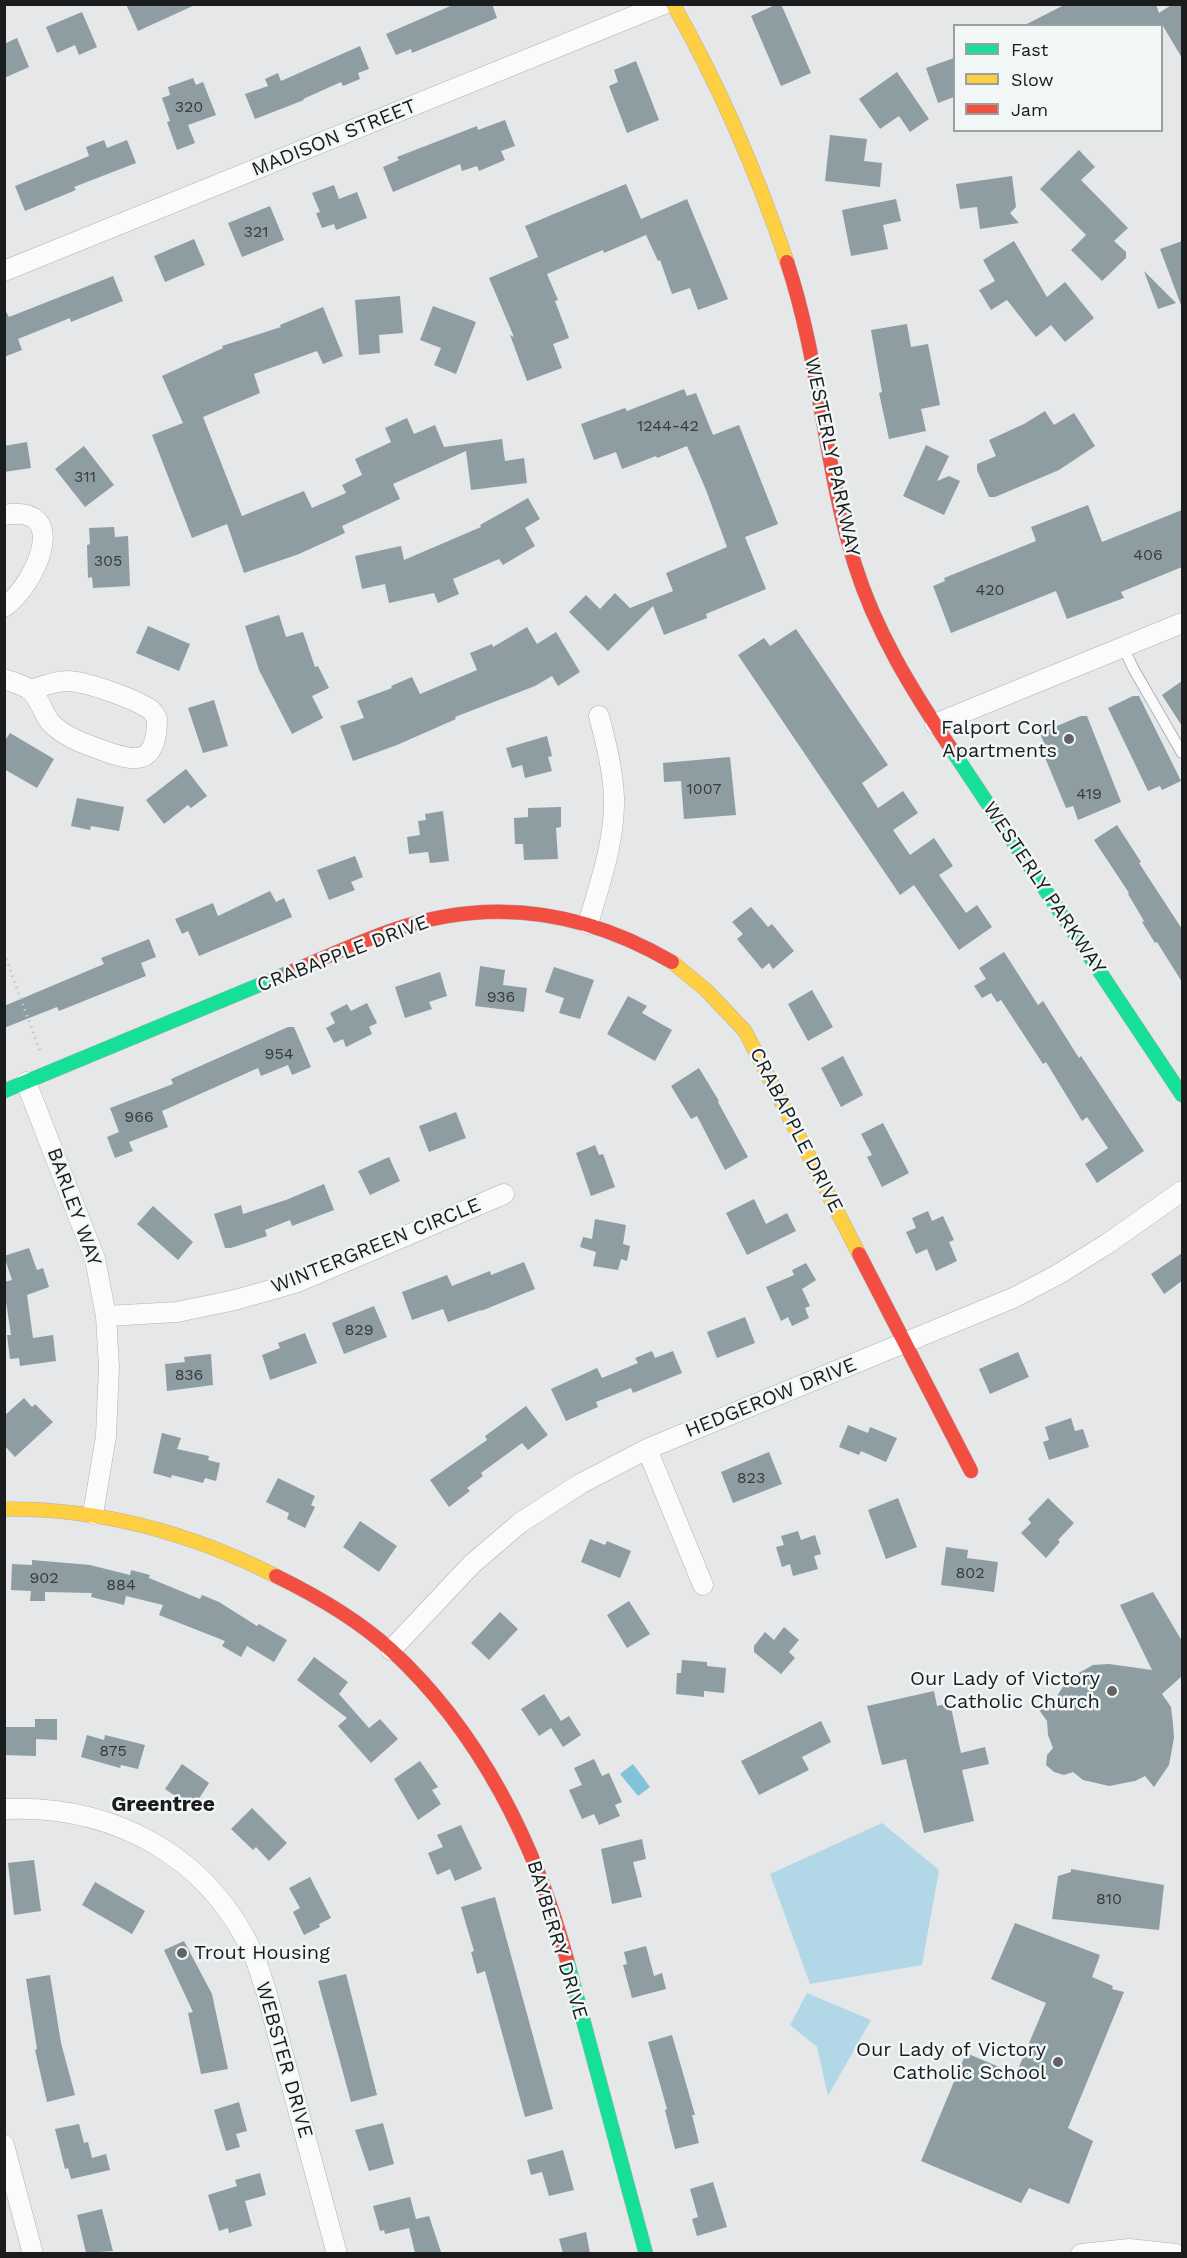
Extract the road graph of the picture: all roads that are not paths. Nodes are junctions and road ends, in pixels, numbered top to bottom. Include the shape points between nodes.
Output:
1 (664, 4) edge
2 (673, 4) edge
3 (4, 272) edge
4 (4, 514) edge
5 (4, 607) edge
6 (1182, 623) edge
7 (1123, 647) junction
8 (4, 679) edge
9 (31, 690) junction
10 (599, 716) dead end
11 (935, 724) junction
12 (1182, 753) edge
13 (588, 924) junction
14 (26, 1082) junction
15 (4, 1091) edge
16 (1182, 1095) edge
17 (1182, 1191) edge
18 (504, 1194) dead end
19 (106, 1316) junction
20 (906, 1342) junction
21 (647, 1449) junction
22 (971, 1471) dead end
23 (4, 1509) edge
24 (93, 1514) junction
25 (703, 1585) dead end
26 (391, 1650) junction
27 (4, 1809) edge
28 (4, 2145) edge
29 (33, 2253) edge
30 (337, 2253) edge
31 (646, 2253) edge
32 (1081, 2253) edge
33 (1176, 2253) edge

1 - 3 street, MADISON STREET
2 - 11 street, WESTERLY PARKWAY via 738,137 792,276 835,489 859,578 881,632
4 - 5 street via 29,516 44,532 33,576
6 - 7 street
7 - 11 street
7 - 12 lane
8 - 9 street
9 - 9 street via 51,722 81,743 132,760 153,747 157,719 153,712 132,701 68,681
10 - 13 street via 614,798 611,837
11 - 16 street, WESTERLY PARKWAY
13 - 14 street, CRABAPPLE DRIVE via 544,914 491,911 401,928
13 - 20 street, CRABAPPLE DRIVE via 630,939 678,965 716,998 745,1031
14 - 15 street, CRABAPPLE DRIVE
14 - 19 street, BARLEY WAY via 95,1259
17 - 20 street, HEDGEROW DRIVE via 1057,1275 1013,1298
18 - 19 street, WINTERGREEN CIRCLE via 294,1283 177,1312
19 - 24 street, BARLEY WAY via 106,1436
20 - 21 street, HEDGEROW DRIVE
20 - 22 street, CRABAPPLE DRIVE
21 - 25 street
21 - 26 street, HEDGEROW DRIVE via 580,1484 520,1522 472,1564
23 - 24 street, BAYBERRY DRIVE
24 - 26 street, BAYBERRY DRIVE via 214,1547 261,1568 326,1605
26 - 31 street, BAYBERRY DRIVE via 441,1702 471,1742 519,1825 548,1899
27 - 30 street, WEBSTER DRIVE via 68,1812 113,1824 168,1851 218,1897 254,1956 266,1991
28 - 29 street
32 - 33 street via 1129,2249

